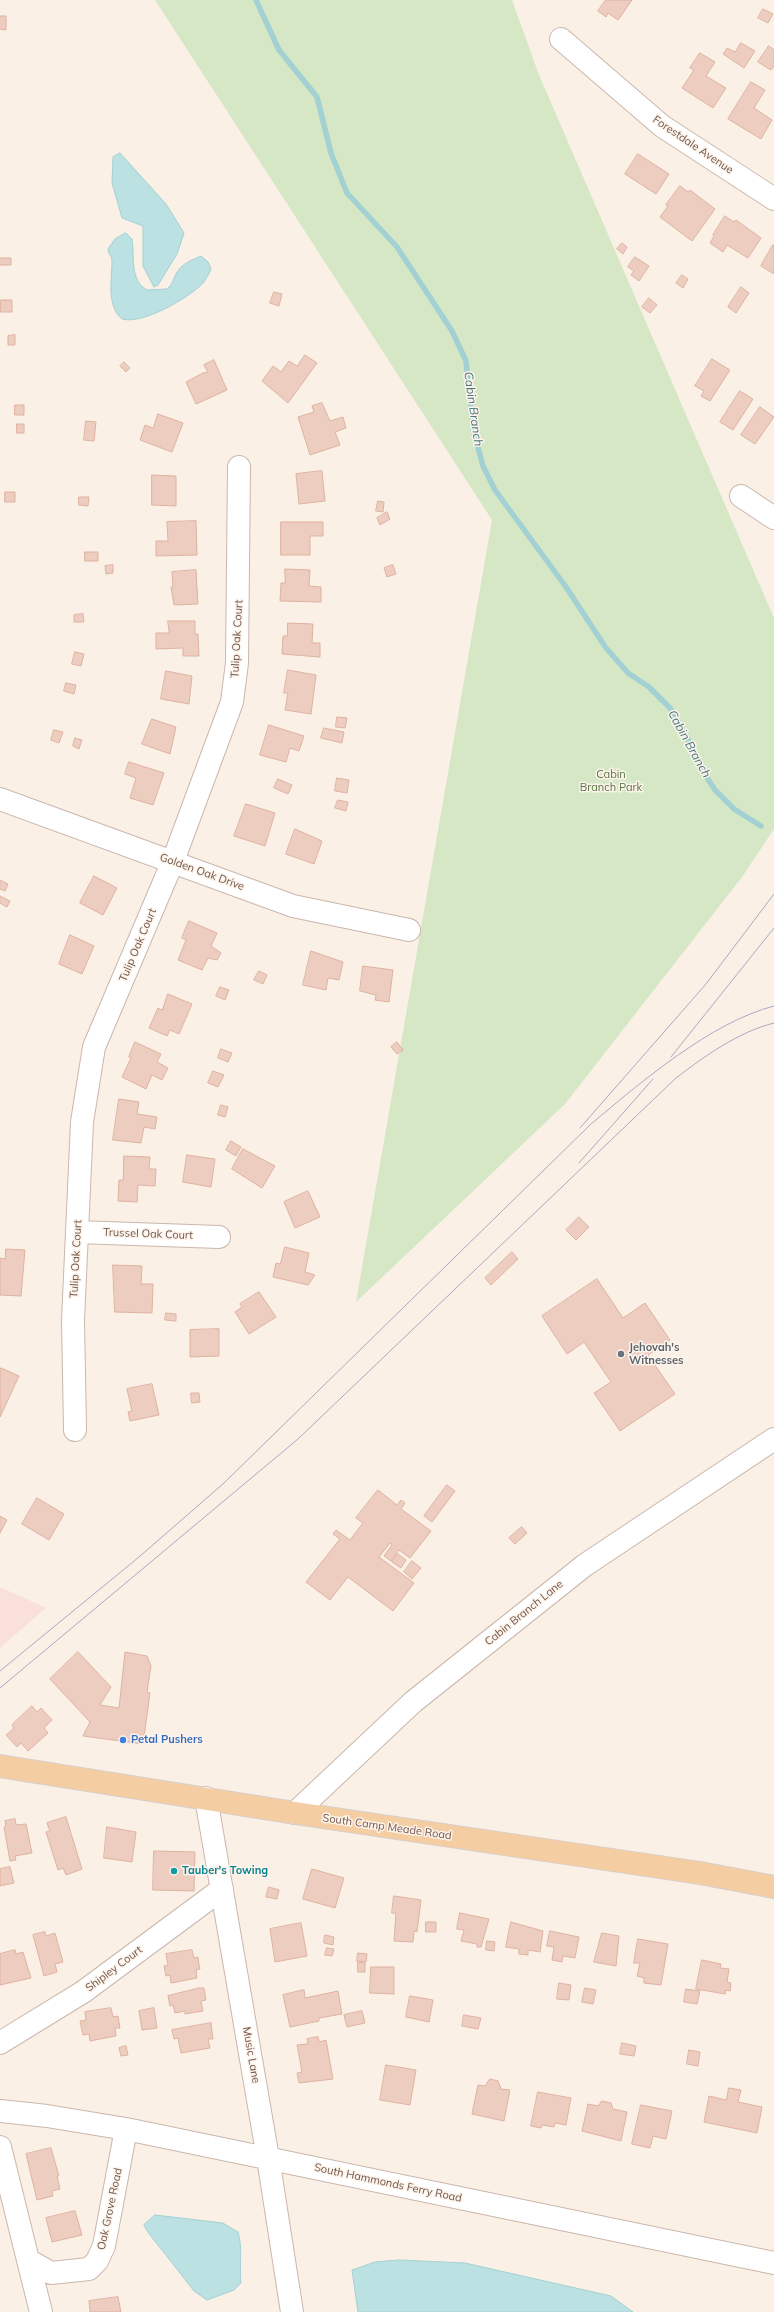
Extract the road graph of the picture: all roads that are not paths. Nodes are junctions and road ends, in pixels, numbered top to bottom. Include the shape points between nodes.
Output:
1 (561, 39) dead end
2 (774, 199) edge
3 (239, 467) dead end
4 (741, 496) dead end
5 (774, 518) edge
6 (0, 800) edge
7 (173, 861) junction
8 (409, 930) dead end
9 (77, 1232) junction
10 (219, 1237) dead end
11 (75, 1430) dead end
12 (774, 1439) edge
13 (0, 1766) edge
14 (206, 1798) junction
15 (295, 1813) junction
16 (774, 1887) edge
17 (222, 1888) junction
18 (0, 2043) edge
19 (0, 2111) edge
20 (126, 2129) junction
21 (0, 2147) edge
22 (268, 2158) junction
23 (28, 2260) junction
24 (774, 2263) edge
25 (41, 2312) edge
26 (292, 2312) edge

1 - 2 street, Forestdale Avenue via 662,126
3 - 7 street, Tulip Oak Court via 237,662 232,702
4 - 5 street
6 - 7 street, Golden Oak Drive
7 - 8 street, Golden Oak Drive via 293,906
7 - 9 street, Tulip Oak Court via 94,1047 82,1122
9 - 10 street, Trussel Oak Court
9 - 11 street, Tulip Oak Court via 73,1320
12 - 15 street, Cabin Branch Lane via 585,1565 413,1702
13 - 14 main road, South Camp Meade Road
14 - 15 main road, South Camp Meade Road
14 - 17 street, Music Lane
15 - 16 main road, South Camp Meade Road via 668,1868
17 - 18 street, Shipley Court via 83,1992
17 - 22 street, Music Lane
19 - 20 street, South Hammonds Ferry Road
20 - 22 street, South Hammonds Ferry Road
20 - 23 street, Oak Grove Road via 104,2246 97,2261 89,2269 51,2273
21 - 23 street
22 - 24 street, South Hammonds Ferry Road
22 - 26 street, Music Lane
23 - 25 street

